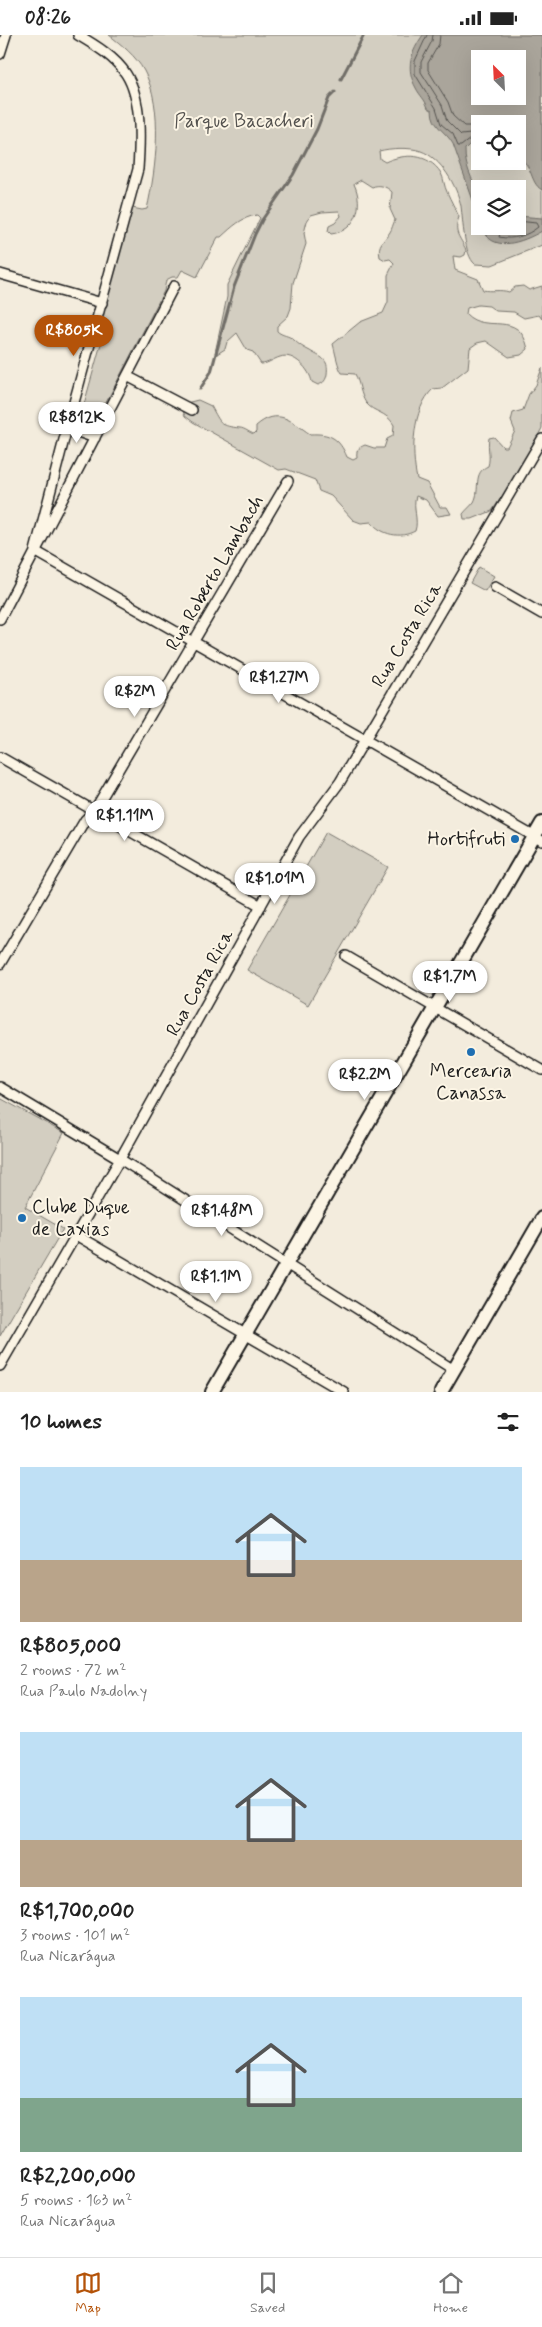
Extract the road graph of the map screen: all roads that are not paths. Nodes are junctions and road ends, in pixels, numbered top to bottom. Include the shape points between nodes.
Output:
1 (6, 35) edge
2 (78, 35) edge
3 (0, 54) edge
4 (0, 274) edge
5 (174, 286) dead end
6 (102, 303) junction
7 (127, 376) junction
8 (192, 410) dead end
9 (67, 428) junction
10 (95, 438) junction
11 (542, 439) edge
12 (288, 481) dead end
13 (35, 551) junction
14 (495, 587) dead end
15 (542, 614) edge
16 (0, 619) edge
17 (194, 642) junction
18 (364, 740) junction
19 (0, 757) edge
20 (94, 811) junction
21 (542, 823) edge
22 (538, 839) edge
23 (261, 906) junction
24 (346, 957) dead end
25 (0, 964) edge
26 (435, 1008) junction
27 (542, 1069) edge
28 (0, 1087) edge
29 (120, 1159) junction
30 (542, 1219) edge
31 (76, 1235) junction
32 (286, 1264) junction
33 (245, 1334) junction
34 (0, 1366) edge
35 (454, 1370) junction
36 (212, 1392) edge
37 (344, 1392) edge
38 (441, 1392) edge

1 - 3 street
2 - 6 street via 118,64 126,74 132,87 139,136 138,169
4 - 6 street
5 - 7 street
6 - 9 street
7 - 8 street
7 - 10 street
9 - 10 street
9 - 13 street
10 - 13 street
11 - 18 street, Rua Costa Rica
12 - 17 street, Rua Roberto Lambach
13 - 16 street
13 - 17 street
14 - 15 street
17 - 18 street
17 - 20 street, Rua Roberto Lambach
18 - 22 street
18 - 23 street, Rua Costa Rica via 340,781 299,837
19 - 20 street
20 - 23 street
20 - 25 street, Rua Roberto Lambach via 85,820
21 - 22 main road
22 - 26 main road
23 - 29 street, Rua Costa Rica
24 - 26 street
26 - 27 street
26 - 32 main road
28 - 29 street
29 - 31 street, Rua Costa Rica
29 - 32 street
30 - 35 main road
31 - 33 street
31 - 34 street, Rua Costa Rica
32 - 33 main road
32 - 35 street
33 - 36 main road
33 - 37 street
35 - 38 main road

